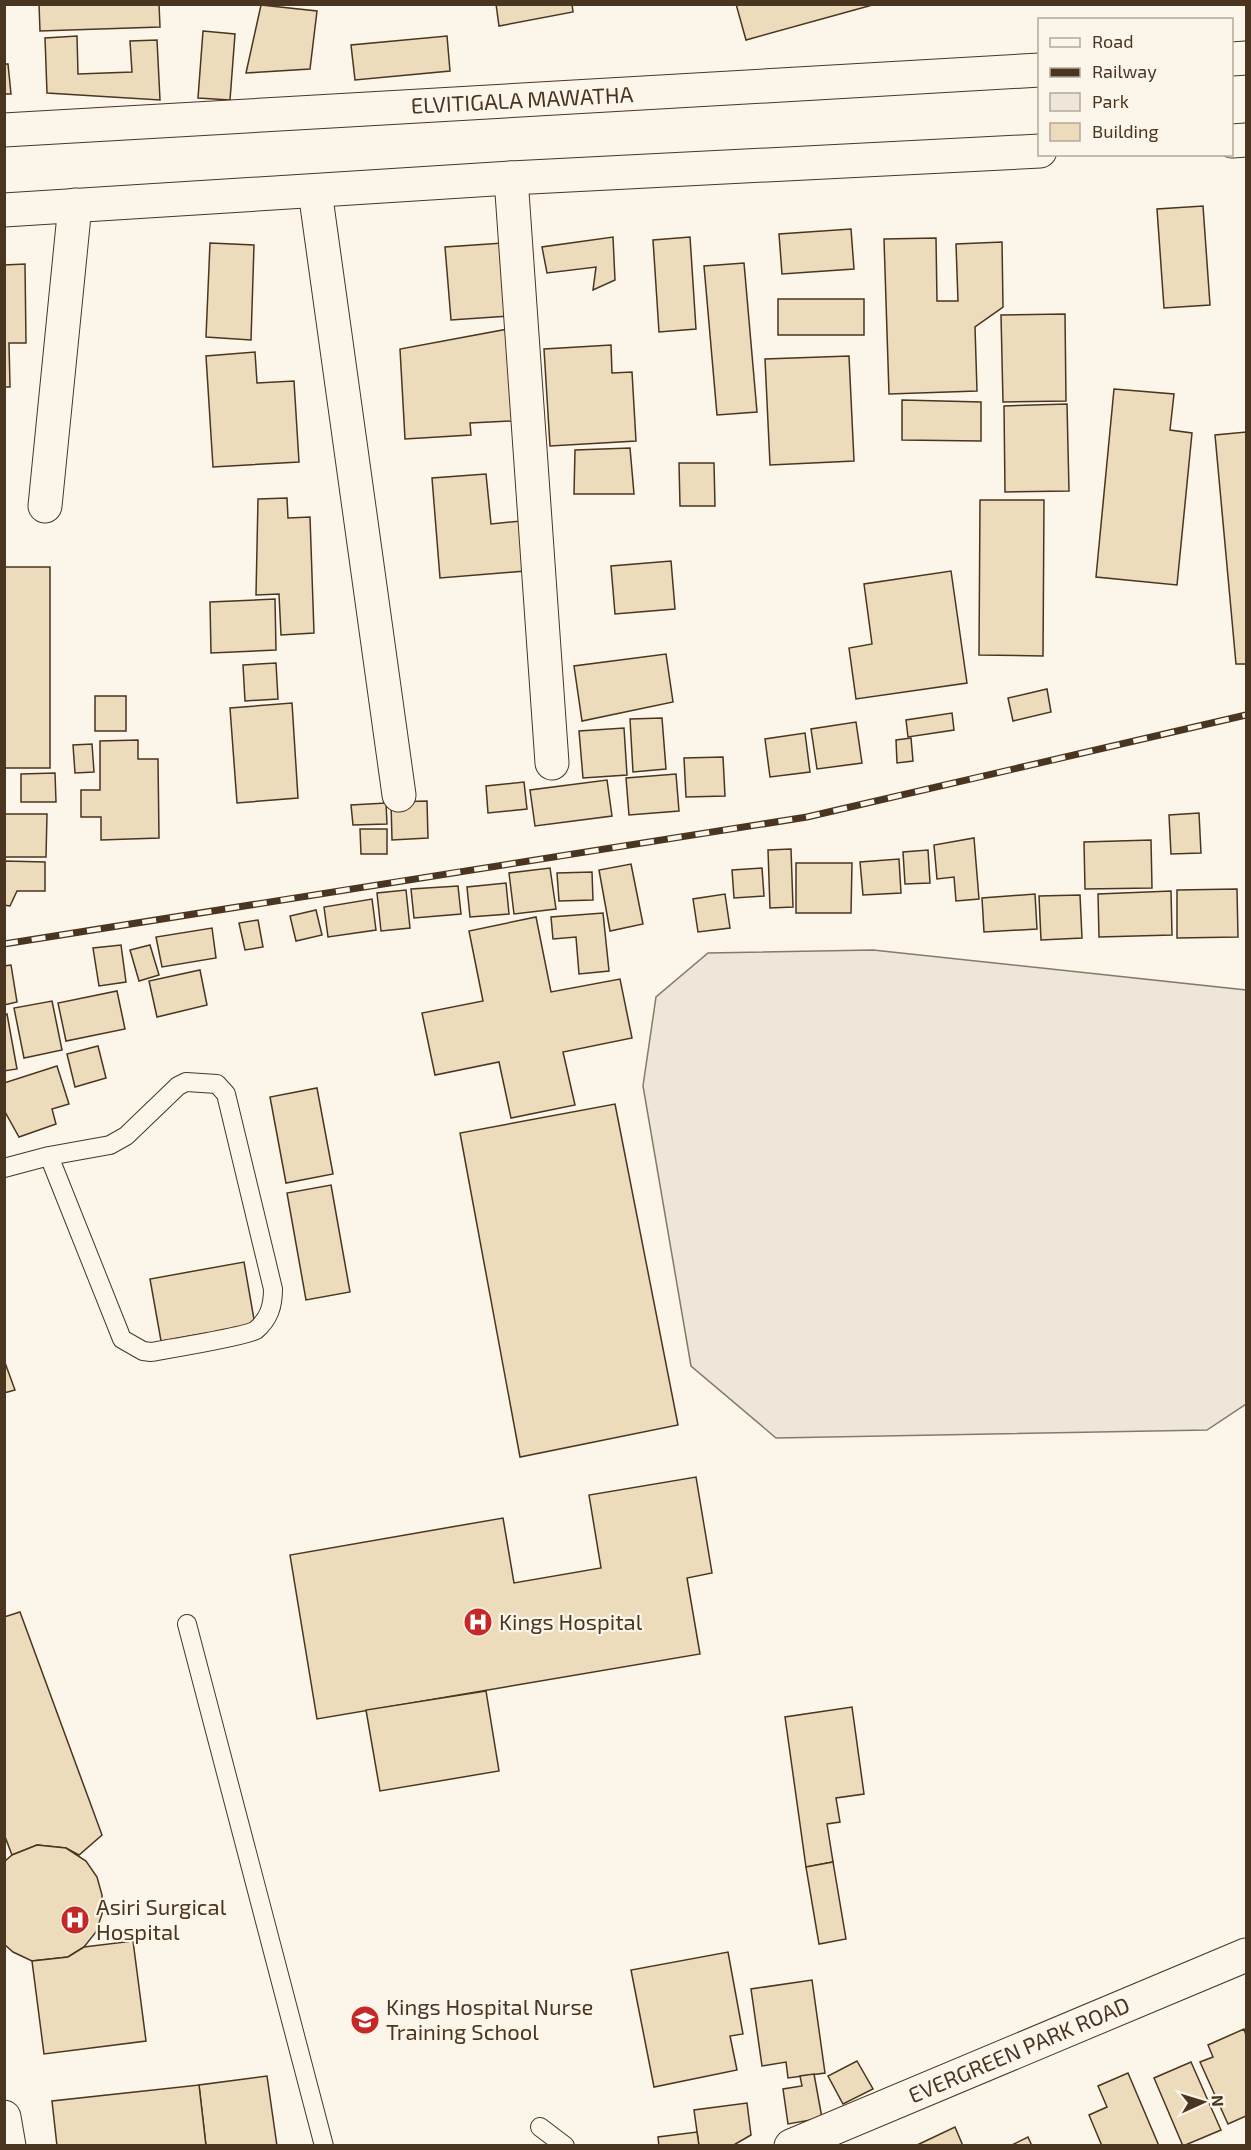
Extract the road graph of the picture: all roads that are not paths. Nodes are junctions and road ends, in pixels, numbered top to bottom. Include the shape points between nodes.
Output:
1 (1038, 70) edge
2 (4, 130) edge
3 (1038, 151) edge
4 (511, 178) junction
5 (315, 191) junction
6 (75, 206) junction
7 (4, 210) edge
8 (45, 506) dead end
9 (552, 763) dead end
10 (399, 795) dead end
11 (50, 1156) junction
12 (4, 1168) edge
13 (187, 1624) dead end
14 (1246, 1955) edge
15 (4, 2117) edge
16 (540, 2127) dead end
17 (9, 2145) edge
18 (324, 2145) edge
19 (565, 2145) edge
20 (791, 2145) edge

1 - 2 main road, ELVITIGALA MAWATHA
3 - 4 main road
4 - 5 main road
4 - 9 main road
5 - 6 main road
5 - 10 main road
6 - 7 main road
6 - 8 main road
11 - 11 lane via 110,1145 126,1136 186,1082 217,1084 226,1094 273,1289 270,1313 254,1332 151,1352 122,1339
11 - 12 lane
13 - 18 lane
14 - 20 main road, EVERGREEN PARK ROAD
15 - 17 main road
16 - 19 lane

